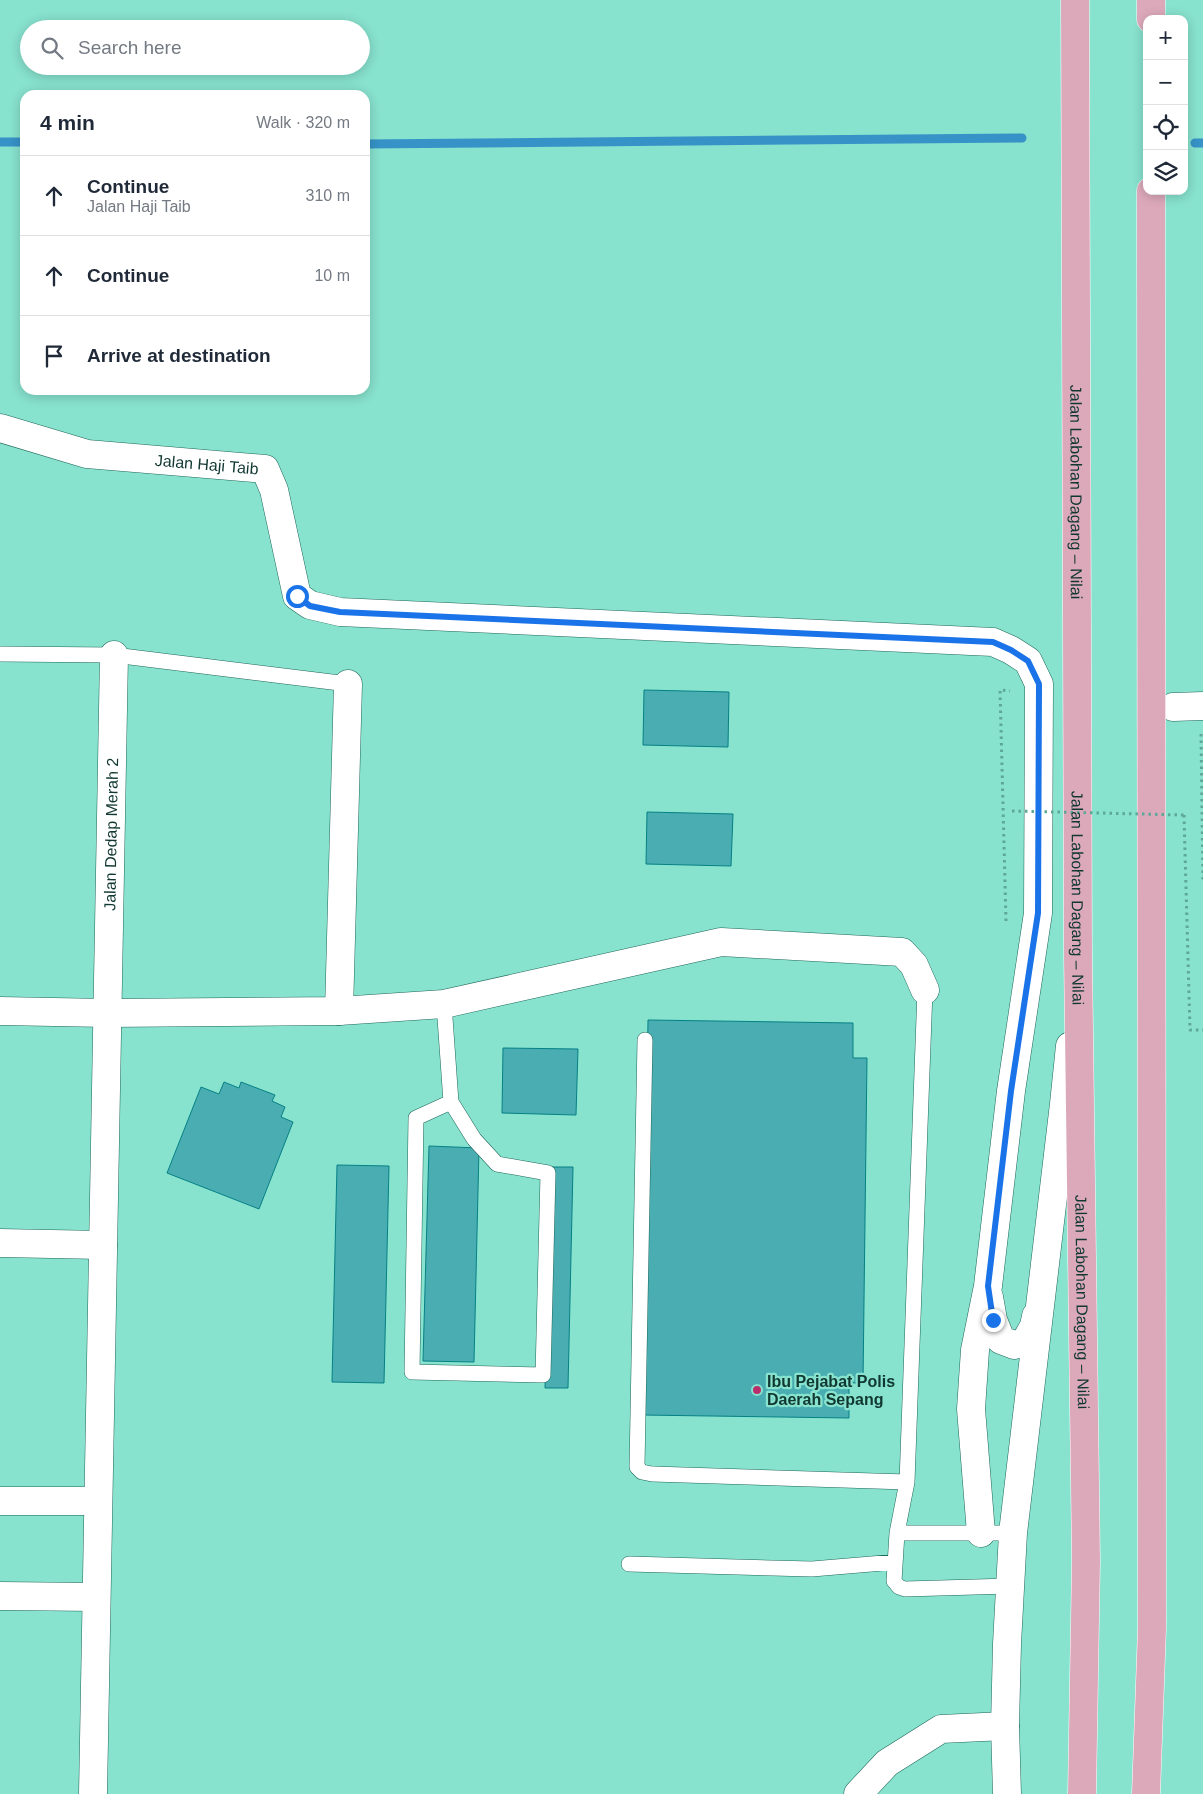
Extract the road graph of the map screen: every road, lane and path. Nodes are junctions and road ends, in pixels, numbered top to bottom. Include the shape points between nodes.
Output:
1 (1075, 0) edge
2 (1150, 0) edge
3 (1150, 15) edge
4 (1151, 195) edge
5 (0, 428) edge
6 (0, 654) edge
7 (114, 655) junction
8 (348, 684) joint
9 (1202, 706) edge
10 (1174, 707) dead end
11 (1012, 811) dead end
12 (1203, 880) edge
13 (1078, 956) junction
14 (925, 990) joint
15 (444, 1004) junction
16 (0, 1011) edge
17 (339, 1011) junction
18 (107, 1013) junction
19 (1203, 1030) edge
20 (645, 1040) dead end
21 (451, 1102) junction
22 (0, 1243) edge
23 (103, 1244) junction
24 (1044, 1278) junction
25 (988, 1286) junction
26 (907, 1482) junction
27 (0, 1501) edge
28 (98, 1501) junction
29 (897, 1533) junction
30 (981, 1533) junction
31 (1013, 1534) junction
32 (895, 1562) junction
33 (628, 1564) dead end
34 (1010, 1586) junction
35 (0, 1596) edge
36 (96, 1597) junction
37 (1006, 1726) junction
38 (93, 1794) edge
39 (858, 1794) edge
40 (1007, 1794) edge
41 (1082, 1794) edge
42 (1146, 1794) edge

1 - 13 main road, Jalan Labohan Dagang ‒ Nilai
2 - 3 main road
4 - 42 main road via 1152,1628
5 - 25 street, Jalan Haji Taib via 87,454 266,469 274,490 297,596 310,606 340,612 993,642 1028,661 1039,684 1038,913 1011,1091
6 - 7 lane
7 - 8 lane
7 - 18 street, Jalan Dedap Merah 2
8 - 17 street
9 - 10 street
9 - 12 path
11 - 19 path, bridge via 1184,815 1190,1030
13 - 24 street
13 - 41 main road, Jalan Labohan Dagang ‒ Nilai via 1086,1561
14 - 15 street via 914,965 902,952 721,942
14 - 26 lane
15 - 17 street
15 - 21 lane
16 - 18 street
17 - 18 street
18 - 23 street, Jalan Dedap Merah 2
20 - 26 lane via 637,1467 652,1474
21 - 21 lane via 474,1139 497,1164 548,1173 543,1375 412,1372 416,1118
22 - 23 street
23 - 28 street, Jalan Dedap Merah 2
24 - 25 street via 1034,1326 1025,1342 1014,1345 1000,1340
24 - 31 street
25 - 30 street via 974,1350 970,1409
26 - 29 lane
27 - 28 street
28 - 36 street, Jalan Dedap Merah 2
29 - 30 lane
29 - 32 lane
30 - 31 lane
31 - 34 street
32 - 33 lane via 812,1569
32 - 34 lane via 894,1581 906,1590
34 - 37 street
35 - 36 street
36 - 38 street, Jalan Dedap Merah 2
37 - 39 street via 941,1729 887,1763
37 - 40 street

